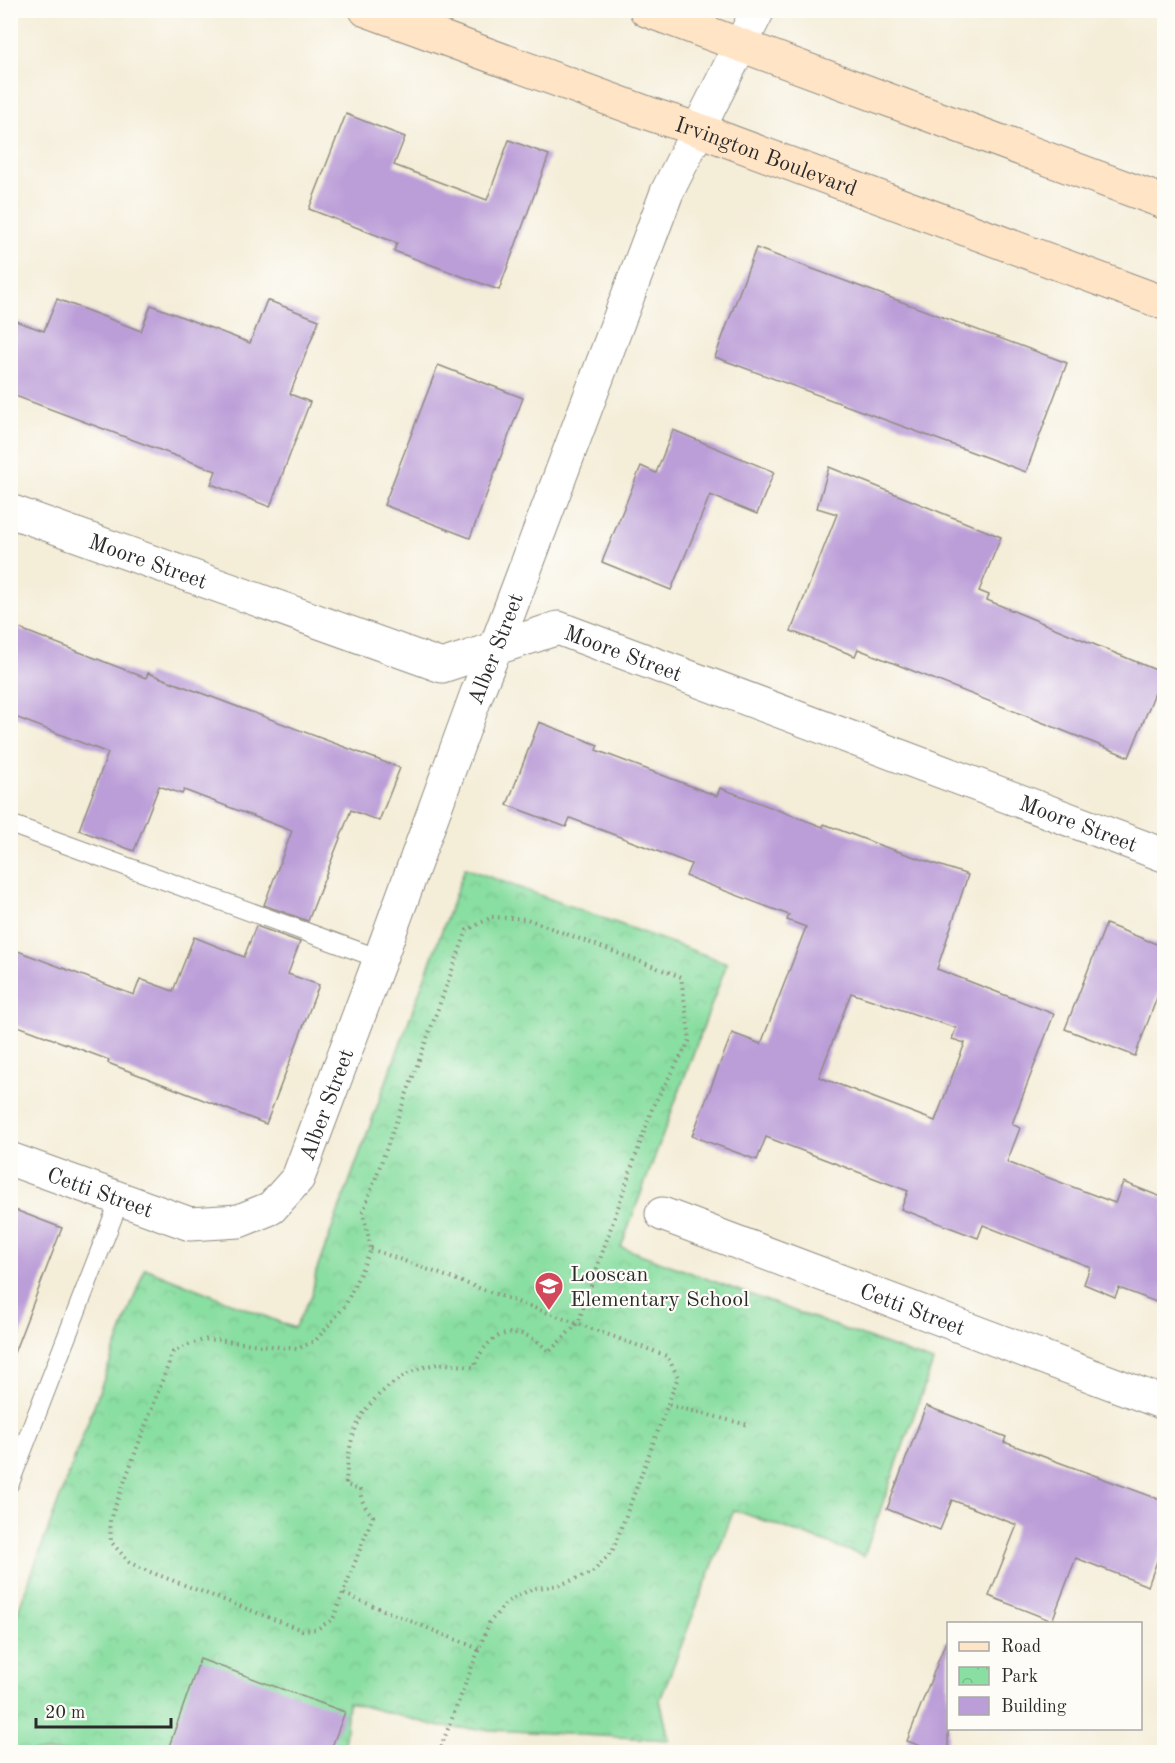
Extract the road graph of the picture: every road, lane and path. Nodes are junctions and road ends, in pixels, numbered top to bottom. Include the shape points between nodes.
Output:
1 (366, 10) edge
2 (646, 10) edge
3 (758, 10) edge
4 (742, 44) junction
5 (699, 130) junction
6 (1164, 201) edge
7 (1164, 303) edge
8 (10, 511) edge
9 (495, 649) junction
10 (10, 824) edge
11 (1164, 855) edge
12 (380, 959) junction
13 (10, 1158) edge
14 (120, 1199) junction
15 (662, 1214) dead end
16 (190, 1224) joint
17 (371, 1249) junction
18 (578, 1323) junction
19 (1164, 1403) edge
20 (669, 1405) junction
21 (747, 1425) dead end
22 (10, 1483) edge
23 (344, 1594) junction
24 (480, 1648) junction
25 (439, 1752) edge

1 - 5 main road, Irvington Boulevard
2 - 4 main road
3 - 4 street, Alber Street
4 - 5 street, Alber Street
4 - 6 main road
5 - 7 main road, Irvington Boulevard
5 - 9 street, Alber Street via 667,192
8 - 9 street, Moore Street via 442,666
9 - 11 street, Moore Street via 558,628
9 - 12 street, Alber Street
10 - 12 lane
12 - 16 street, Alber Street via 298,1178 271,1208 239,1221
13 - 14 street, Cetti Street
14 - 16 street, Cetti Street
14 - 22 lane
15 - 19 street, Cetti Street
17 - 18 path
17 - 18 path via 363,1212 467,930 492,916 527,920 681,977 690,1040 653,1106
17 - 23 path via 345,1306 316,1340 297,1349 207,1339 173,1352 110,1520 111,1542 129,1562 302,1630 317,1629 333,1619
18 - 20 path via 667,1356 678,1377
18 - 23 path via 549,1352 527,1335 499,1336 487,1343 474,1367 439,1364 410,1372 381,1392 359,1420 349,1450 346,1485 360,1490 365,1508 373,1516
20 - 21 path
20 - 24 path via 613,1550 592,1573 559,1585 531,1589 507,1602 489,1623
23 - 24 path
24 - 25 path

